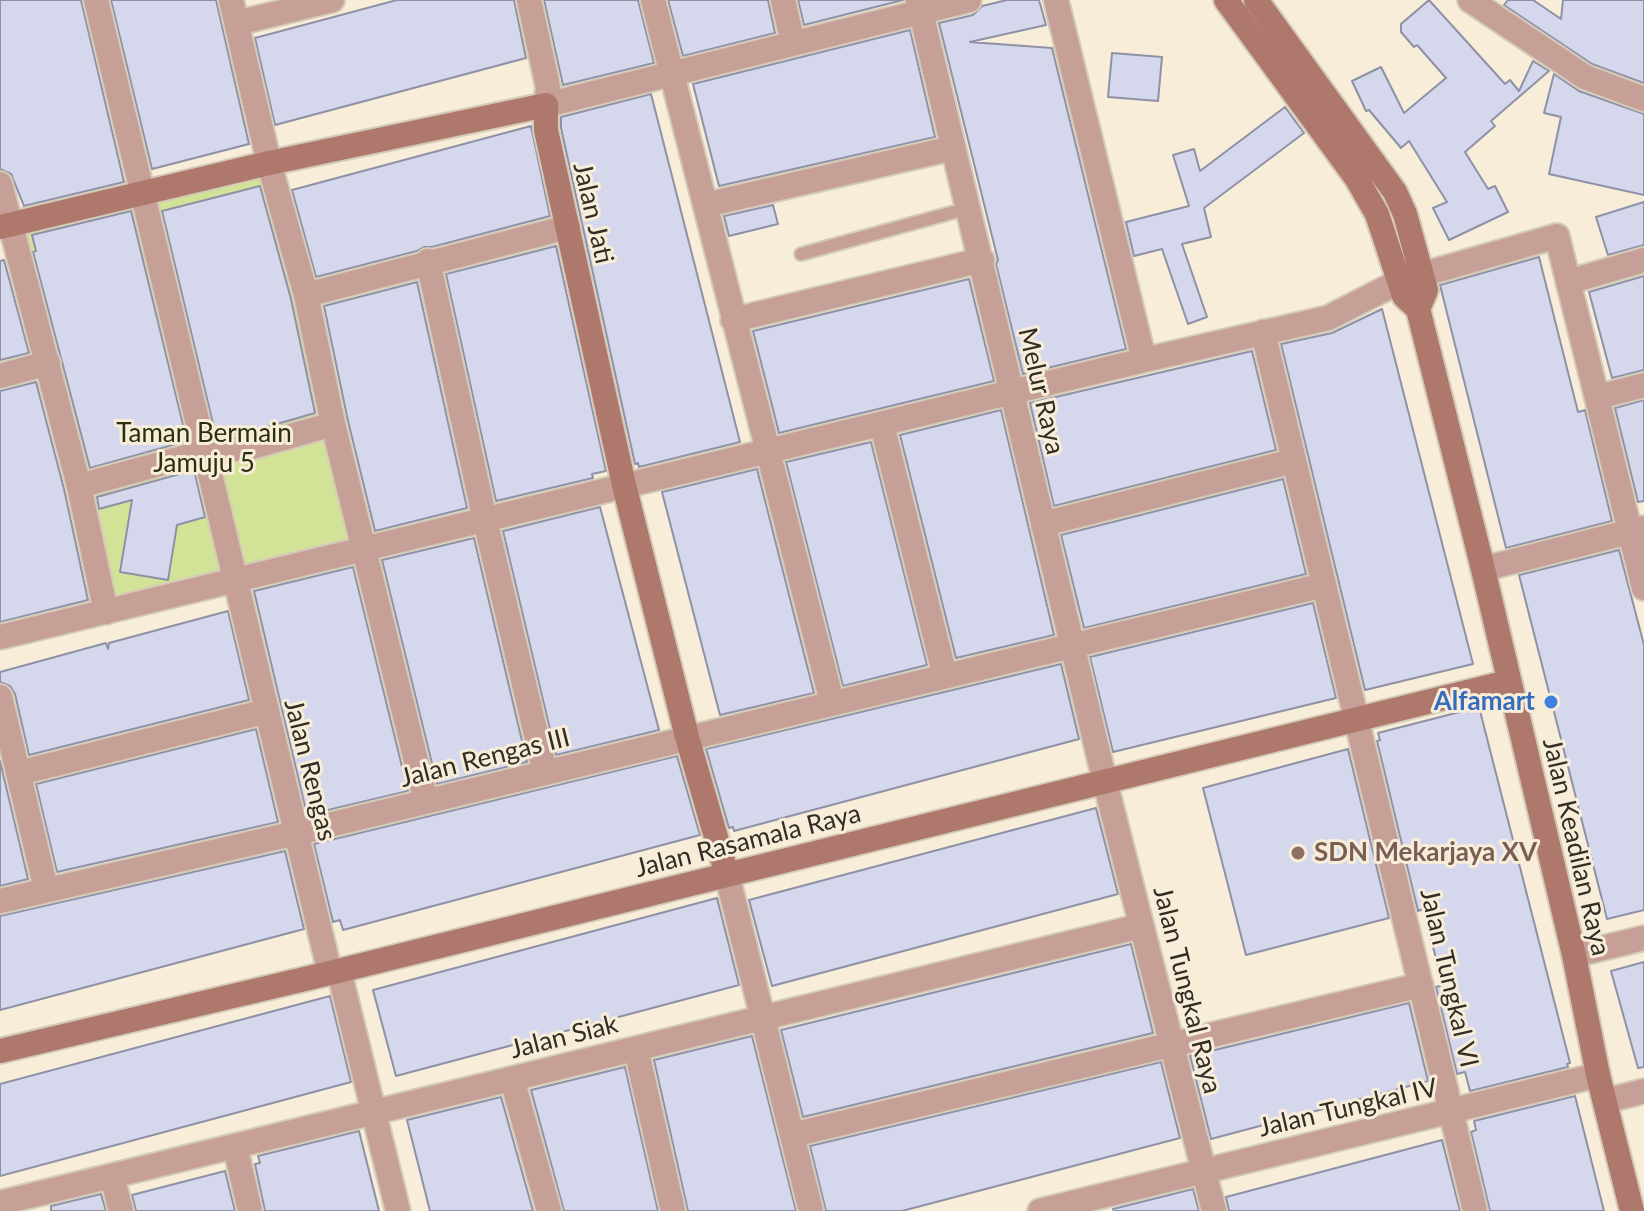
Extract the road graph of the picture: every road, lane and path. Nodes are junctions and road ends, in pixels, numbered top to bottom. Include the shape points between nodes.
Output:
1 (96, 0) edge
2 (332, 0) edge
3 (529, 0) edge
4 (653, 0) edge
5 (783, 0) edge
6 (969, 0) edge
7 (1056, 0) edge
8 (1226, 0) edge
9 (1256, 0) edge
10 (1470, 0) edge
11 (920, 6) edge
12 (234, 12) edge
13 (793, 43) junction
14 (671, 73) junction
15 (1644, 99) edge
16 (546, 105) junction
17 (953, 148) junction
18 (269, 163) junction
19 (0, 184) edge
20 (142, 192) junction
21 (705, 205) junction
22 (969, 208) junction
23 (5, 226) edge
24 (568, 227) junction
25 (801, 254) dead end
26 (982, 260) junction
27 (1644, 260) edge
28 (428, 261) junction
29 (1411, 278) junction
30 (1568, 282) junction
31 (306, 295) junction
32 (733, 320) junction
33 (1263, 332) junction
34 (1144, 360) junction
35 (48, 363) junction
36 (0, 376) edge
37 (1644, 385) edge
38 (1013, 393) junction
39 (1598, 397) junction
40 (333, 424) junction
41 (882, 425) junction
42 (204, 452) junction
43 (766, 452) junction
44 (1293, 461) junction
45 (624, 485) junction
46 (79, 486) junction
47 (485, 520) junction
48 (1043, 524) junction
49 (1637, 530) edge
50 (365, 548) junction
51 (1483, 569) junction
52 (235, 580) junction
53 (1324, 585) junction
54 (1644, 588) edge
55 (106, 612) junction
56 (0, 637) edge
57 (1073, 645) junction
58 (945, 676) junction
59 (1508, 682) junction
60 (0, 697) edge
61 (832, 702) junction
62 (267, 711) junction
63 (1358, 717) junction
64 (687, 737) junction
65 (545, 772) junction
66 (19, 773) junction
67 (1105, 782) junction
68 (426, 801) junction
69 (296, 833) junction
70 (727, 875) junction
71 (46, 889) junction
72 (0, 901) edge
73 (1141, 926) junction
74 (1644, 938) edge
75 (1574, 955) junction
76 (335, 972) junction
77 (1421, 985) junction
78 (762, 1018) junction
79 (1171, 1044) junction
80 (636, 1049) junction
81 (0, 1051) edge
82 (1598, 1075) junction
83 (512, 1079) junction
84 (1644, 1091) edge
85 (1605, 1101) junction
86 (1452, 1112) junction
87 (373, 1113) junction
88 (792, 1135) junction
89 (235, 1146) junction
90 (1204, 1171) junction
91 (112, 1176) junction
92 (0, 1203) edge
93 (121, 1211) edge
94 (250, 1211) edge
95 (398, 1211) edge
96 (549, 1211) edge
97 (673, 1211) edge
98 (811, 1211) edge
99 (1040, 1211) edge
100 (1214, 1211) edge
101 (1475, 1211) edge
102 (1632, 1211) edge

1 - 20 street, Jalan Rengas
2 - 12 street
3 - 16 street via 548,87
4 - 14 street
5 - 13 street
6 - 11 street
7 - 34 street
8 - 29 street via 1357,179
9 - 29 street via 1395,192 1405,214
10 - 15 street via 1585,77
11 - 13 street
11 - 17 street, Melur Raya
12 - 18 street
13 - 14 street
14 - 16 street
14 - 21 street
16 - 18 street
16 - 24 street, Jalan Jati via 546,130
17 - 21 street
17 - 22 street, Melur Raya
18 - 20 street
18 - 31 street
19 - 23 street
20 - 23 street
20 - 42 street, Jalan Rengas
21 - 32 street
22 - 25 lane
22 - 26 street, Melur Raya
23 - 35 street
24 - 28 street
24 - 45 street, Jalan Jati
26 - 32 street
26 - 38 street, Melur Raya
27 - 30 street
28 - 31 street
28 - 47 street
29 - 30 street via 1557,236
29 - 33 street via 1328,318
29 - 51 street, Jalan Keadilan Raya via 1404,296 1418,309
30 - 39 street
31 - 40 street
32 - 43 street
33 - 34 street
33 - 44 street, Jalan Tungkal VI
34 - 38 street
35 - 36 street
35 - 46 street
37 - 39 street
38 - 41 street
38 - 48 street, Melur Raya
39 - 49 street
40 - 42 street via 252,447
40 - 50 street
41 - 43 street
41 - 58 street
42 - 46 street
42 - 52 street, Jalan Rengas
43 - 45 street
43 - 61 street
44 - 48 street
44 - 53 street, Jalan Tungkal VI
45 - 47 street
45 - 64 street, Jalan Jati
46 - 55 street
47 - 50 street
47 - 65 street
48 - 57 street, Melur Raya
49 - 51 street
49 - 54 street
50 - 52 street
50 - 68 street
51 - 59 street, Jalan Keadilan Raya
52 - 55 street
52 - 62 street, Jalan Rengas
53 - 57 street, Jalan Rengas III
53 - 63 street, Jalan Tungkal VI
55 - 56 street
57 - 58 street, Jalan Rengas III
57 - 67 street, Melur Raya
58 - 61 street, Jalan Rengas III
59 - 63 street, Jalan Rasamala Raya
59 - 75 street, Jalan Keadilan Raya
60 - 66 street
61 - 64 street, Jalan Rengas III
62 - 66 street
62 - 69 street, Jalan Rengas
63 - 67 street, Jalan Rasamala Raya
63 - 77 street, Jalan Tungkal VI
64 - 65 street, Jalan Rengas III
64 - 70 street, Jalan Jati
65 - 68 street, Jalan Rengas III
66 - 71 street
67 - 70 street, Jalan Rasamala Raya
67 - 73 street, Jalan Tungkal Raya
68 - 69 street, Jalan Rengas III
69 - 71 street, Jalan Rengas III
69 - 76 street, Jalan Rengas
70 - 76 street, Jalan Rasamala Raya
70 - 78 street
71 - 72 street, Jalan Rengas III
73 - 78 street, Jalan Siak
73 - 79 street, Jalan Tungkal Raya
74 - 75 street
75 - 82 street, Jalan Keadilan Raya
76 - 81 street, Jalan Rasamala Raya
76 - 87 street, Jalan Rengas
77 - 79 street
77 - 86 street, Jalan Tungkal VI
78 - 80 street, Jalan Siak
78 - 88 street
79 - 88 street
79 - 90 street, Jalan Tungkal Raya
80 - 83 street, Jalan Siak
80 - 97 street
82 - 85 street, Jalan Keadilan Raya
82 - 86 street, Jalan Tungkal IV
83 - 87 street, Jalan Siak
83 - 96 street
84 - 85 street
85 - 102 street, Jalan Keadilan Raya
86 - 90 street, Jalan Tungkal IV
86 - 101 street, Jalan Tungkal VI
87 - 89 street, Jalan Siak
87 - 95 street, Jalan Rengas
88 - 98 street
89 - 91 street, Jalan Siak
89 - 94 street
90 - 99 street
90 - 100 street, Jalan Tungkal Raya
91 - 92 street, Jalan Siak
91 - 93 street

